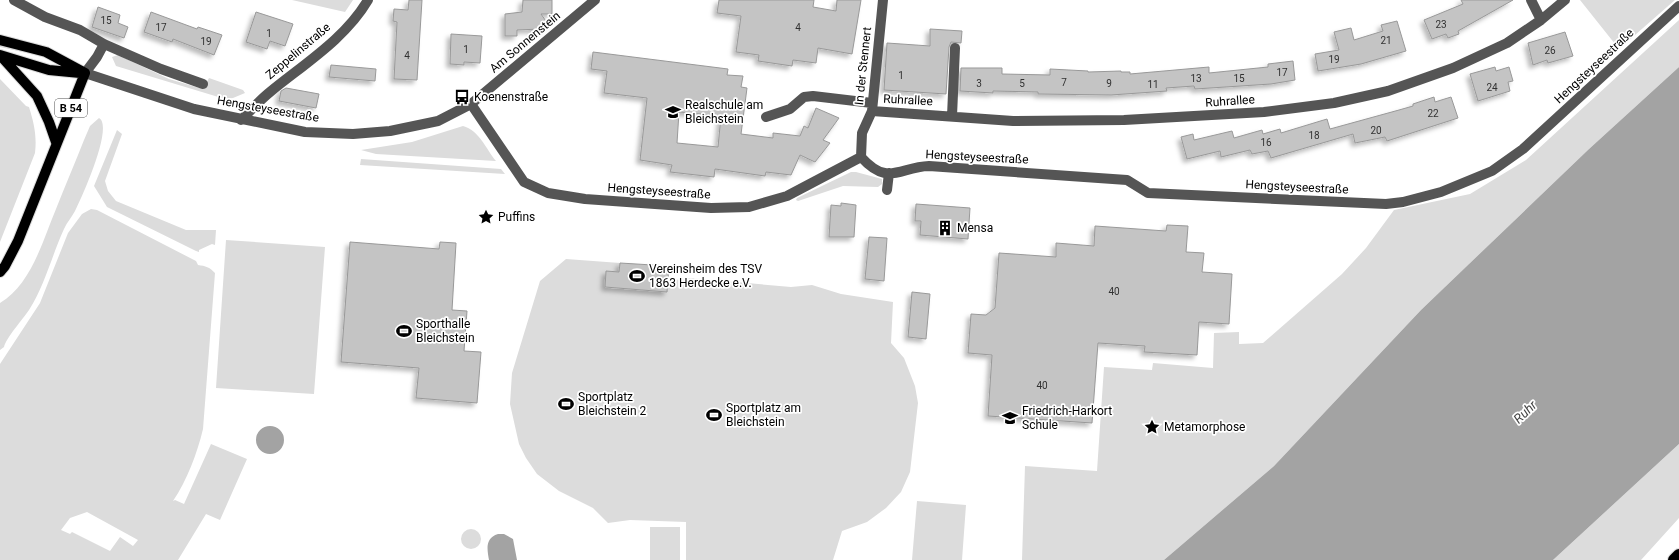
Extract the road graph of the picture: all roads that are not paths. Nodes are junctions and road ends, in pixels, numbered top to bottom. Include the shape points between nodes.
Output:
1 (14, 0) edge
2 (368, 0) edge
3 (595, 0) edge
4 (883, 0) edge
5 (1531, 0) edge
6 (1565, 0) edge
7 (1679, 6) edge
8 (1541, 20) junction
9 (0, 40) edge
10 (104, 44) junction
11 (955, 48) dead end
12 (0, 55) edge
13 (85, 73) junction
14 (203, 84) dead end
15 (471, 104) junction
16 (872, 107) junction
17 (952, 116) junction
18 (766, 117) dead end
19 (241, 120) junction
20 (56, 142) junction
21 (861, 157) junction
22 (889, 173) junction
23 (887, 190) dead end
24 (0, 272) edge
25 (1679, 555) edge
26 (1674, 560) edge

1 - 10 street, Hengsteyseestraße via 45,17 80,30
2 - 19 street, Zeppelinstraße via 330,44 268,93
3 - 15 street, Am Sonnenstein
4 - 16 street, In der Stennert
5 - 8 street
6 - 8 street, Ruhrallee
7 - 22 street, Hengsteyseestraße via 1516,154 1492,171 1462,185 1403,202 1386,204 1148,193 1128,180 929,166 902,173
8 - 17 street, Ruhrallee via 1507,43 1453,68 1388,91 1334,103 1264,112 1124,120 1013,121
9 - 13 main road, Hengsteyseestraße via 46,52
10 - 13 street
10 - 14 street, Hengsteyseestraße
11 - 17 street
12 - 13 main road, Hengsteyseestraße via 49,70
12 - 20 main road, B 54 via 37,96
13 - 19 street, Hengsteyseestraße via 194,108
13 - 20 main road, B 54
15 - 19 street, Hengsteyseestraße via 438,121 390,131 353,134 305,132
15 - 21 street, Hengsteyseestraße via 524,182 548,193 585,199 711,208 749,207 787,196
16 - 17 street, Ruhrallee
16 - 18 street, Ruhrallee via 813,96 804,97 790,109
16 - 21 street, In der Stennert via 862,133
20 - 24 main road, B 54 via 18,241
21 - 22 street, Hengsteyseestraße via 871,168
22 - 23 street
25 - 26 highway

